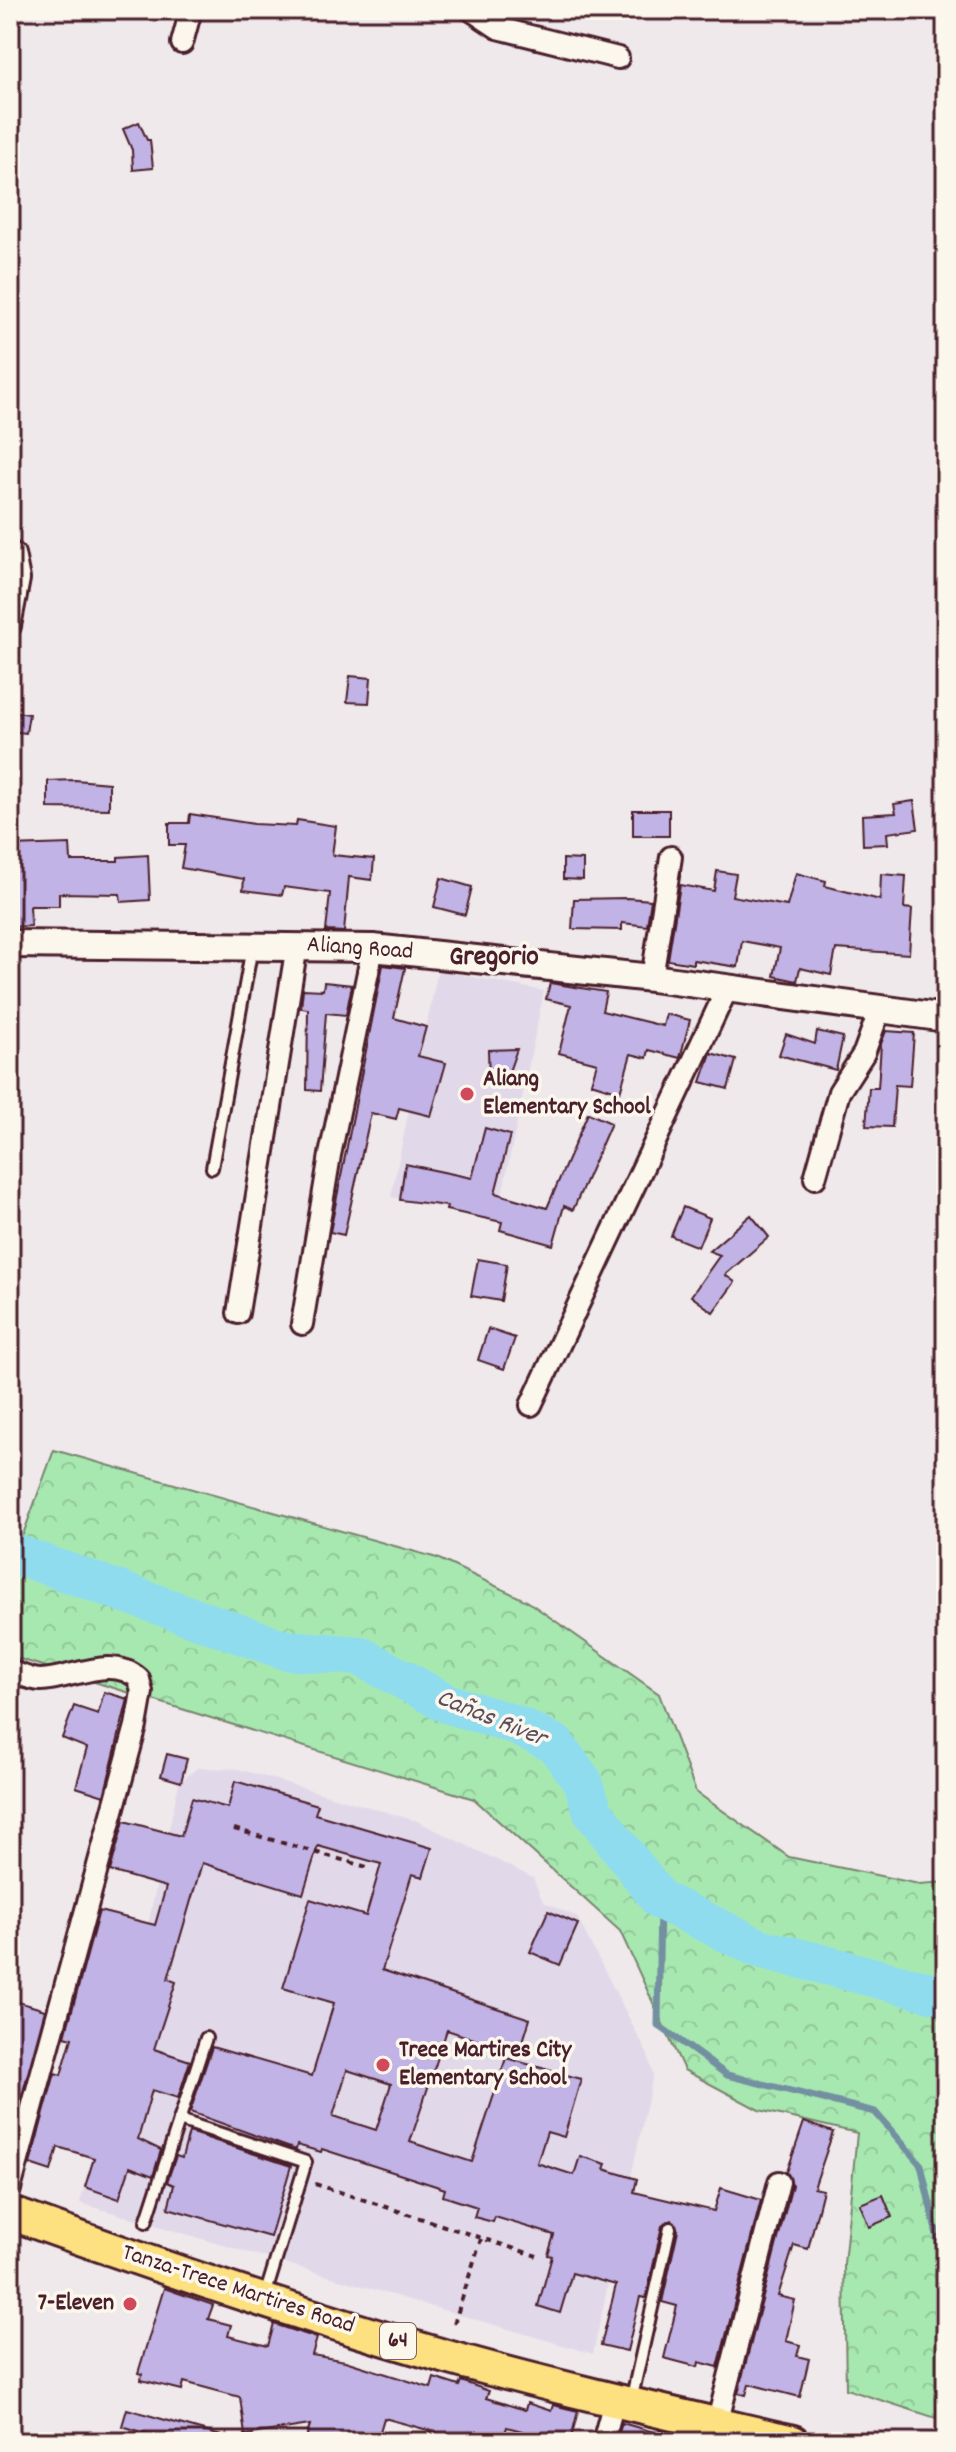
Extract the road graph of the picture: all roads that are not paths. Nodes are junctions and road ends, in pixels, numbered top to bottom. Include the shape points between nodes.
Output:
1 (191, 10) edge
2 (471, 10) edge
3 (182, 43) dead end
4 (618, 58) dead end
5 (10, 552) edge
6 (10, 626) edge
7 (671, 857) dead end
8 (10, 944) edge
9 (252, 945) junction
10 (297, 945) junction
11 (373, 948) junction
12 (652, 978) junction
13 (727, 989) junction
14 (880, 1009) junction
15 (946, 1018) edge
16 (212, 1168) dead end
17 (815, 1178) dead end
18 (238, 1313) dead end
19 (302, 1324) dead end
20 (531, 1405) dead end
21 (10, 1671) edge
22 (206, 2038) dead end
23 (179, 2120) junction
24 (779, 2182) dead end
25 (10, 2189) edge
26 (10, 2213) edge
27 (146, 2222) dead end
28 (670, 2228) dead end
29 (265, 2298) junction
30 (622, 2403) junction
31 (717, 2424) junction
32 (603, 2442) edge
33 (793, 2442) edge

1 - 3 street
2 - 4 street via 498,28
5 - 6 street via 19,579
7 - 12 street
8 - 9 street, Aliang Road
9 - 10 street, Aliang Road
9 - 16 lane
10 - 11 street, Aliang Road
10 - 18 street
11 - 12 street, Aliang Road
11 - 19 street
12 - 13 street, Aliang Road
13 - 14 street, Aliang Road
13 - 20 street
14 - 15 street, Aliang Road
14 - 17 street via 864,1053 839,1092
21 - 25 street via 39,1680 102,1668 125,1670 139,1679 142,1692
22 - 23 lane
23 - 27 lane
23 - 29 lane via 306,2162
24 - 31 street
26 - 29 main road, Tanza-Trece Martires Road / 64
28 - 30 lane
29 - 30 main road, Tanza-Trece Martires Road / 64 via 444,2356
30 - 31 main road, Tanza-Trece Martires Road / 64
30 - 32 street
31 - 33 main road, Tanza-Trece Martires Road / 64

